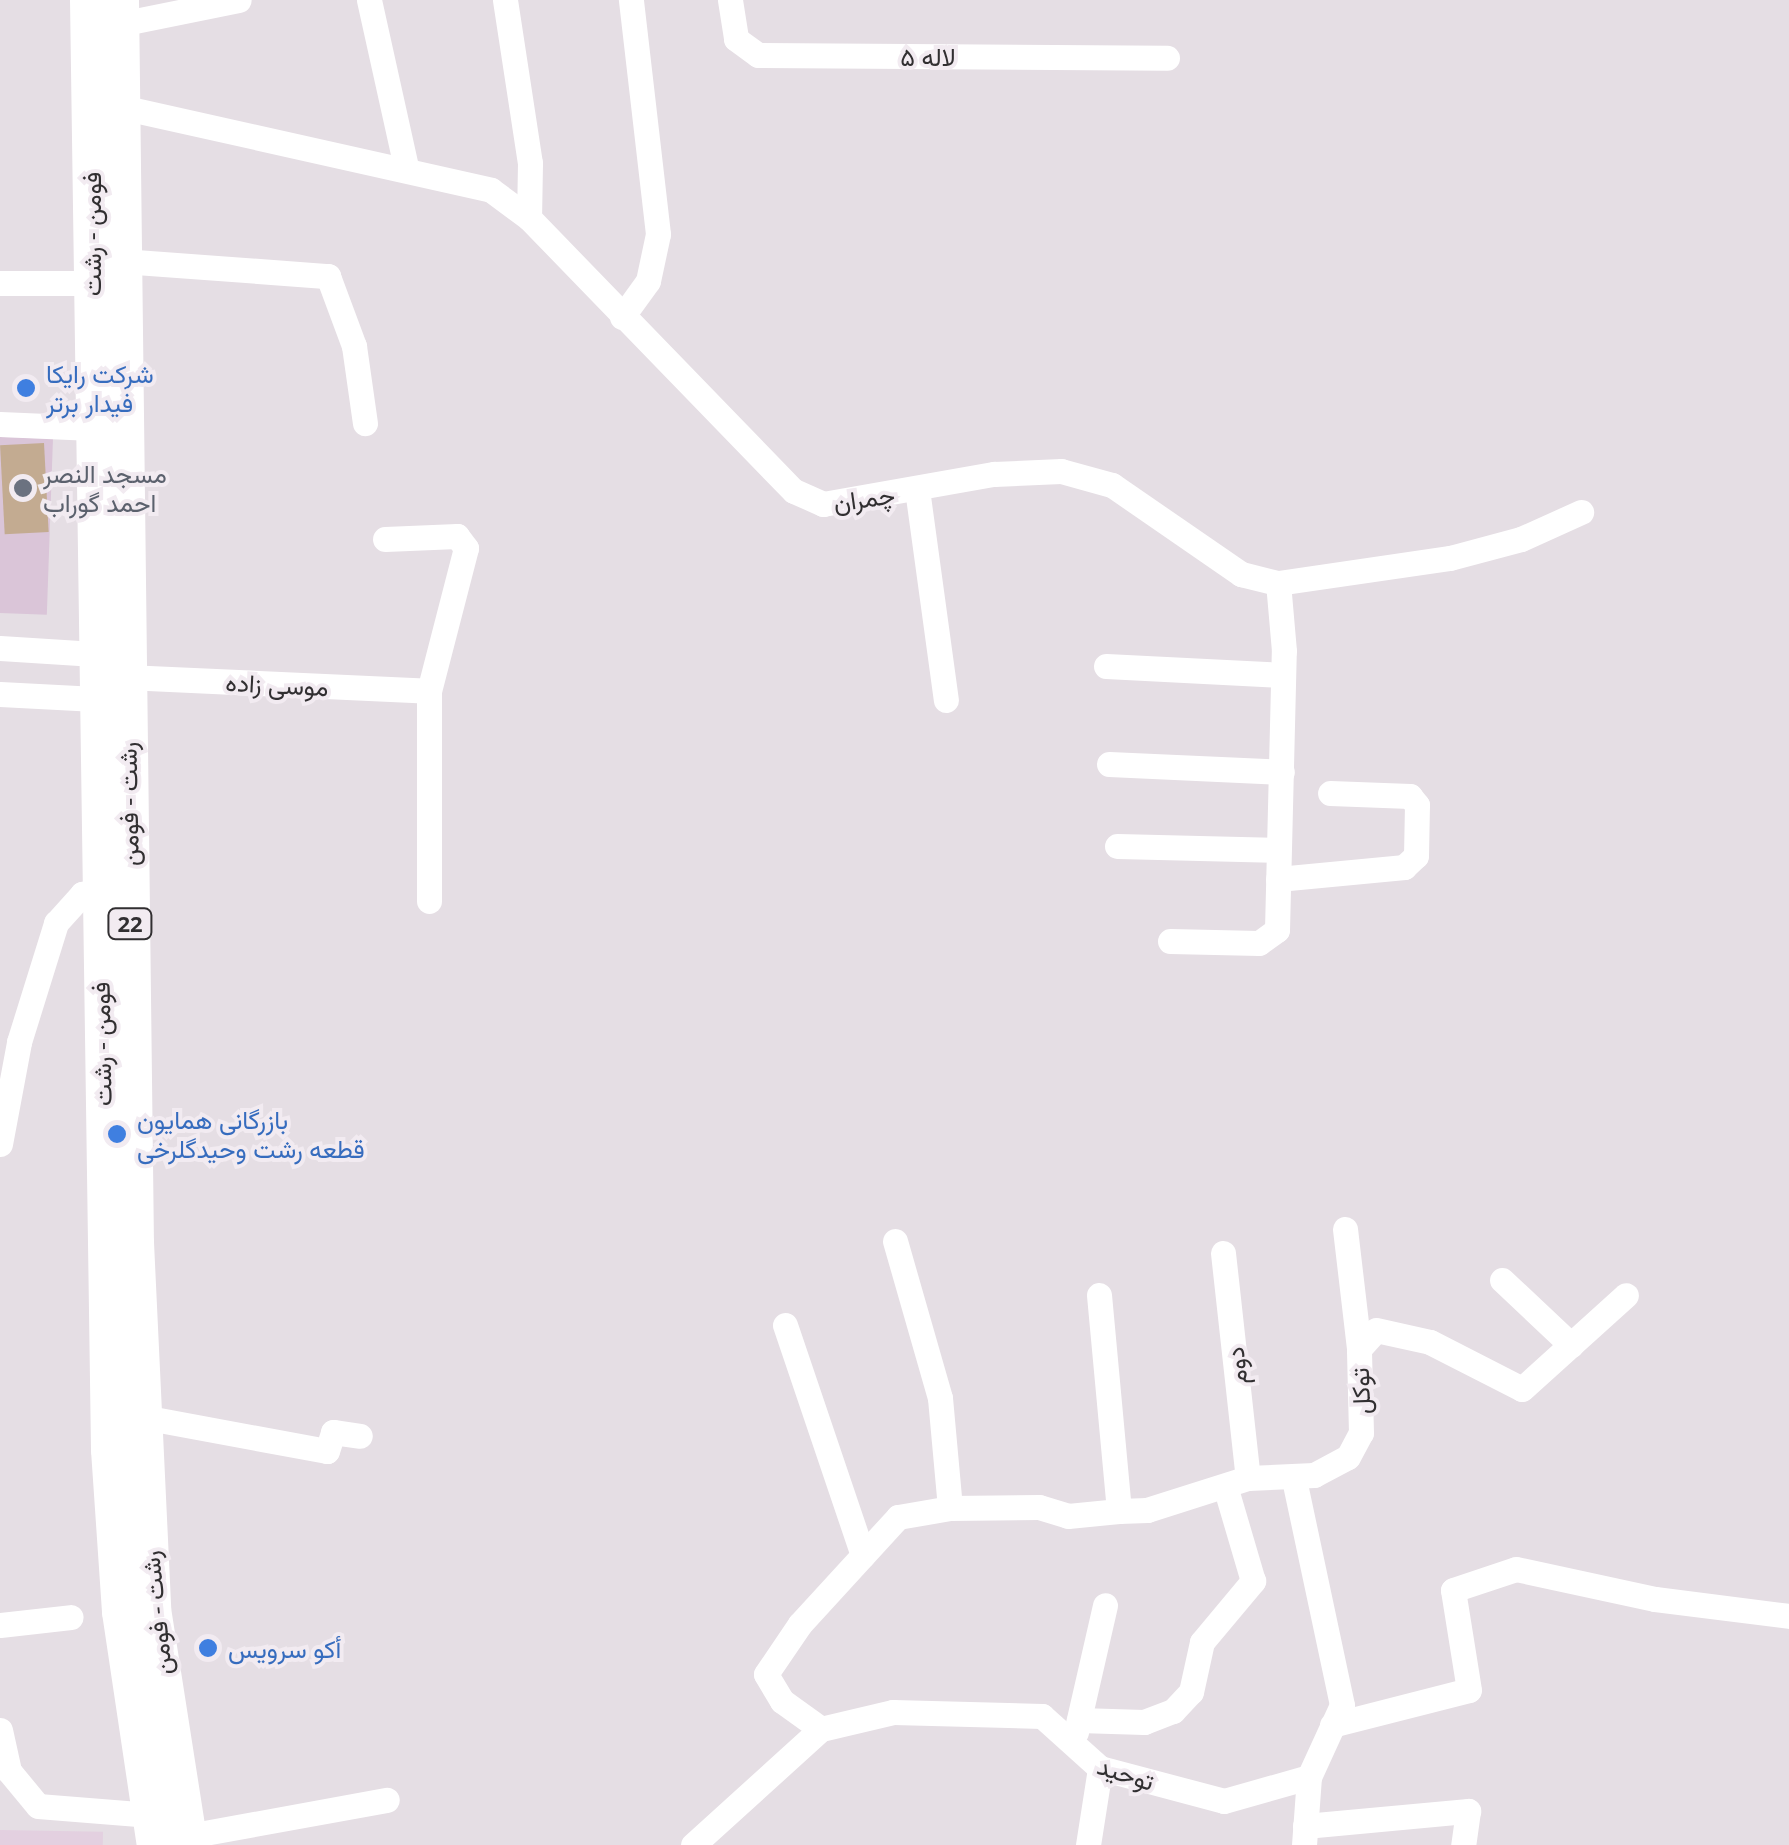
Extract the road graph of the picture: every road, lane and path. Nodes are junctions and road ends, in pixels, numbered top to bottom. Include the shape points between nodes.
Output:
1 (89, 0) edge
2 (239, 0) edge
3 (369, 0) edge
4 (505, 0) edge
5 (632, 0) edge
6 (730, 0) edge
7 (120, 12) edge
8 (1167, 58) dead end
9 (121, 108) junction
10 (406, 168) junction
11 (529, 218) junction
12 (122, 261) junction
13 (0, 283) edge
14 (92, 283) junction
15 (622, 317) junction
16 (365, 423) dead end
17 (0, 424) edge
18 (93, 428) junction
19 (917, 490) junction
20 (1581, 512) dead end
21 (385, 539) dead end
22 (1278, 583) junction
23 (0, 648) edge
24 (95, 654) junction
25 (1106, 666) dead end
26 (1284, 675) junction
27 (126, 677) junction
28 (429, 691) junction
29 (0, 694) edge
30 (96, 700) junction
31 (946, 700) dead end
32 (1109, 764) dead end
33 (1282, 772) junction
34 (1330, 793) dead end
35 (1116, 846) dead end
36 (1276, 850) junction
37 (1278, 879) junction
38 (98, 890) junction
39 (429, 901) dead end
40 (1170, 941) dead end
41 (0, 1144) edge
42 (1345, 1229) dead end
43 (895, 1241) dead end
44 (1223, 1253) dead end
45 (1502, 1280) dead end
46 (1099, 1295) dead end
47 (1626, 1295) dead end
48 (786, 1324) dead end
49 (1571, 1345) junction
50 (1359, 1349) junction
51 (143, 1417) junction
52 (360, 1436) dead end
53 (1294, 1479) junction
54 (1237, 1482) junction
55 (950, 1508) junction
56 (1119, 1510) junction
57 (863, 1554) junction
58 (1105, 1605) dead end
59 (1789, 1616) edge
60 (70, 1618) dead end
61 (0, 1626) edge
62 (1078, 1720) junction
63 (1332, 1725) junction
64 (821, 1729) junction
65 (0, 1730) edge
66 (1072, 1747) junction
67 (1100, 1768) junction
68 (4, 1771) edge
69 (1309, 1777) junction
70 (387, 1800) dead end
71 (171, 1835) edge
72 (1304, 1836) edge
73 (693, 1845) edge
74 (1088, 1845) edge
75 (1463, 1845) edge

1 - 14 highway, فومن - رشت / 22
2 - 7 street
3 - 10 street
4 - 11 street via 530,163
5 - 15 street via 658,234 648,281
6 - 8 street, لاله ۵ via 736,39 758,55
7 - 9 highway, رشت - فومن / 22
9 - 10 street, چمران
9 - 12 highway, رشت - فومن / 22
10 - 11 street, چمران via 491,190
11 - 15 street, چمران
12 - 16 street via 328,276 354,346
12 - 27 highway, رشت - فومن / 22
13 - 14 street
14 - 18 highway, فومن - رشت / 22
15 - 19 street, چمران via 806,499 838,505
17 - 18 street
18 - 24 highway, فومن - رشت / 22
19 - 22 street, چمران via 1039,470 1085,477 1112,485 1241,574
19 - 31 street
20 - 22 street, چمران via 1521,539 1450,558
21 - 28 street via 458,536 466,548
22 - 26 street
23 - 24 street
24 - 30 highway, فومن - رشت / 22
25 - 26 street
26 - 33 street
27 - 28 street, موسی زاده
27 - 51 highway, رشت - فومن / 22
28 - 39 street
29 - 30 street
30 - 38 highway, فومن - رشت / 22
32 - 33 street
33 - 36 street
34 - 37 street via 1410,796 1417,805 1416,856 1404,868
35 - 36 street
36 - 37 street
37 - 40 street via 1279,912 1270,940
38 - 41 street via 82,894 56,923 18,1042
38 - 71 highway, فومن - رشت / 22 via 110,1450 122,1612
42 - 50 street
43 - 55 street via 940,1398
44 - 54 street, دوم
45 - 49 street
46 - 56 street
47 - 49 street, توکل
48 - 57 street
49 - 50 street, توکل via 1522,1389 1397,1332 1376,1330
50 - 53 street, توکل via 1359,1442 1334,1466
51 - 52 street via 327,1451 333,1432
51 - 71 highway, رشت - فومن / 22
53 - 54 street, توکل
53 - 63 street via 1342,1705
54 - 56 street, توکل via 1147,1510
54 - 62 street, دوم via 1252,1581 1202,1642 1190,1692 1173,1711 1144,1722
55 - 56 street, توکل via 1038,1507 1068,1516
55 - 57 street, توکل via 898,1517
57 - 64 street, توکل via 766,1674 782,1701
58 - 62 street
59 - 63 street via 1655,1599 1516,1569 1453,1590 1469,1690
60 - 61 street
62 - 66 street
63 - 69 street
64 - 66 street, توحید via 894,1712 1042,1716
64 - 73 street, توحید
65 - 68 street
66 - 67 street, توحید
67 - 69 street, توحید via 1224,1801
67 - 74 street
68 - 71 street via 49,1812
69 - 72 street
70 - 71 street
72 - 75 street via 1468,1811

